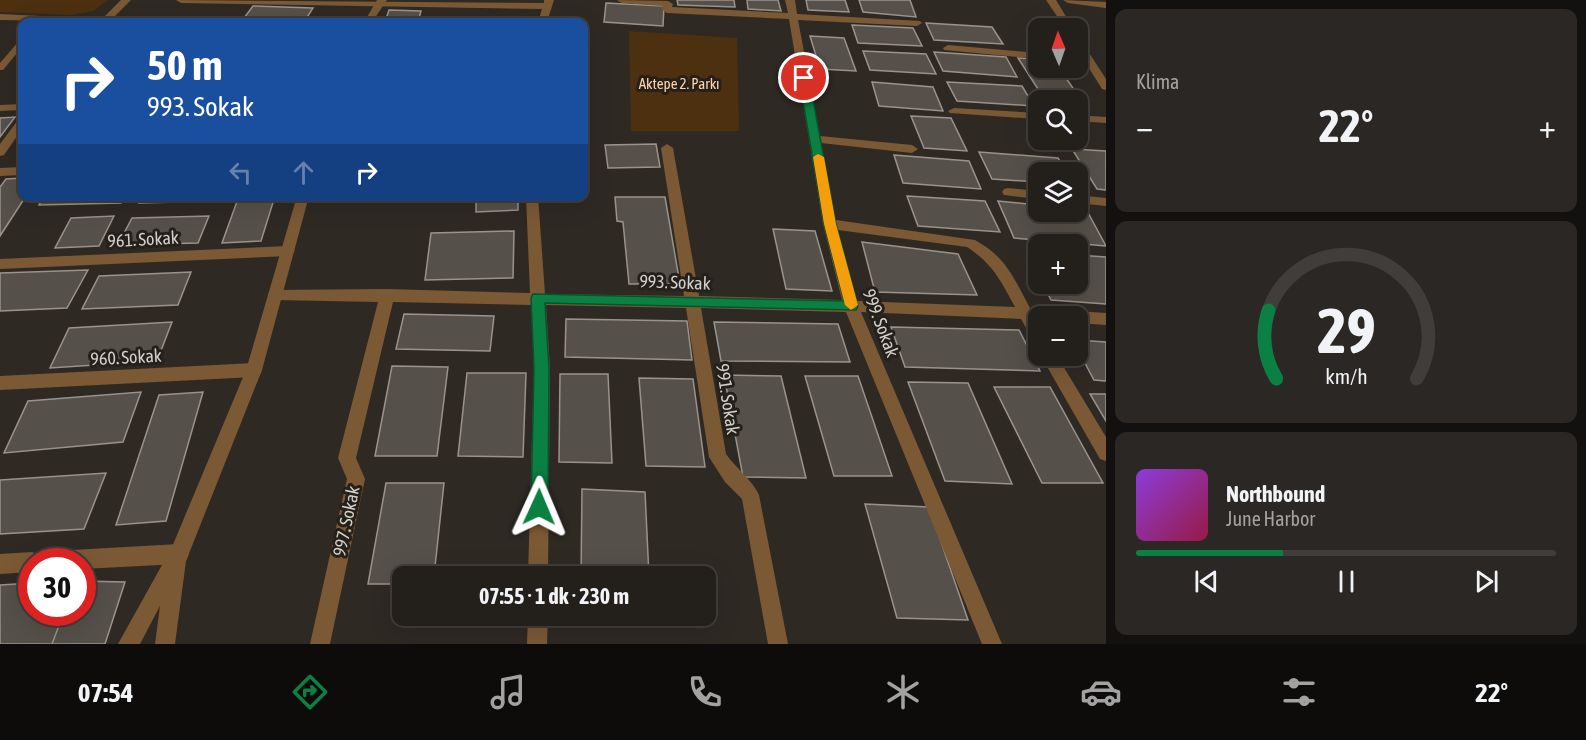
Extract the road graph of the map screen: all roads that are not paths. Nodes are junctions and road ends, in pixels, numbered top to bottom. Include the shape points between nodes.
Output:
1 (126, 0) edge
2 (180, 0) edge
3 (622, 0) edge
4 (790, 0) edge
5 (1051, 0) edge
6 (1068, 0) edge
7 (381, 2) edge
8 (548, 3) edge
9 (1106, 5) edge
10 (793, 16) junction
11 (0, 17) edge
12 (108, 18) edge
13 (371, 18) edge
14 (544, 18) edge
15 (1063, 18) edge
16 (18, 19) edge
17 (0, 21) edge
18 (18, 22) edge
19 (917, 23) dead end
20 (18, 48) edge
21 (948, 48) dead end
22 (1028, 55) edge
23 (1089, 60) edge
24 (0, 68) edge
25 (1106, 87) edge
26 (18, 102) edge
27 (0, 103) edge
28 (18, 107) edge
29 (0, 108) edge
30 (954, 111) dead end
31 (1028, 115) edge
32 (1088, 119) edge
33 (1106, 120) edge
34 (18, 127) edge
35 (815, 139) junction
36 (667, 148) dead end
37 (912, 149) dead end
38 (0, 152) edge
39 (18, 171) edge
40 (0, 172) edge
41 (1008, 192) dead end
42 (1028, 194) edge
43 (1088, 200) edge
44 (302, 201) edge
45 (532, 201) edge
46 (1106, 202) edge
47 (830, 224) junction
48 (288, 251) junction
49 (0, 264) edge
50 (275, 294) junction
51 (387, 295) junction
52 (538, 298) junction
53 (693, 302) junction
54 (852, 306) junction
55 (1025, 313) junction
56 (1028, 313) edge
57 (1028, 318) edge
58 (1088, 318) edge
59 (1106, 319) edge
60 (1055, 366) edge
61 (254, 370) junction
62 (0, 383) edge
63 (1106, 453) edge
64 (179, 554) junction
65 (96, 559) edge
66 (18, 563) edge
67 (0, 564) edge
68 (538, 566) edge
69 (538, 626) edge
70 (128, 644) edge
71 (165, 644) edge
72 (320, 644) edge
73 (537, 644) edge
74 (778, 644) edge
75 (992, 644) edge

1 - 12 street
2 - 7 street
3 - 10 street via 668,4 667,10
4 - 10 street, 999. Sokak
5 - 15 street
6 - 9 street
7 - 8 street
7 - 13 street
8 - 14 street
10 - 19 street
10 - 35 street, 999. Sokak
11 - 16 street
17 - 18 street
20 - 24 lane
21 - 22 street
23 - 25 street
26 - 27 street
28 - 29 street
30 - 31 street
32 - 33 street
34 - 38 street
35 - 37 street
35 - 47 street, 999. Sokak
36 - 53 street, 991. Sokak
39 - 40 street
41 - 42 street
43 - 46 street
44 - 48 street
45 - 52 street
47 - 54 street, 999. Sokak
47 - 55 street via 970,243 1000,266
48 - 49 street, 961. Sokak
48 - 50 street
50 - 51 street, 993. Sokak
50 - 61 street
51 - 52 street, 993. Sokak
51 - 72 street, 997. Sokak via 347,458 356,479
52 - 53 street, 993. Sokak
52 - 68 street via 542,369
53 - 54 street, 993. Sokak
53 - 74 street, 991. Sokak via 718,457 750,495
54 - 55 street, 993. Sokak
54 - 75 street, 999. Sokak
55 - 56 street, 993. Sokak
55 - 57 street
58 - 59 street, 993. Sokak
60 - 63 street
61 - 62 street, 960. Sokak
61 - 64 street
64 - 65 street
64 - 70 street
64 - 71 street
66 - 67 street
69 - 73 street

